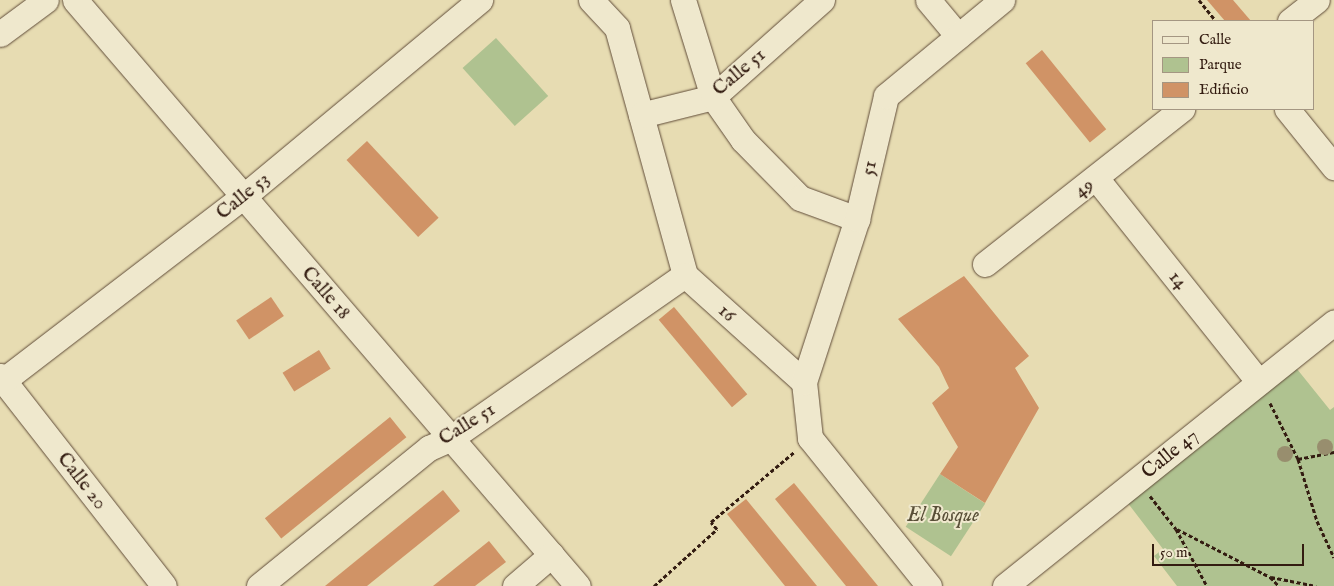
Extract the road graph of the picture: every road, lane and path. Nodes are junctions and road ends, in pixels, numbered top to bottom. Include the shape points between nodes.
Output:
1 (46, 0) edge
2 (75, 0) edge
3 (480, 0) edge
4 (591, 0) edge
5 (683, 0) edge
6 (822, 0) edge
7 (928, 0) edge
8 (1002, 0) edge
9 (1199, 0) edge
10 (1317, 0) edge
11 (1215, 20) edge
12 (1291, 20) edge
13 (0, 34) edge
14 (958, 36) junction
15 (713, 97) junction
16 (1181, 110) edge
17 (1288, 110) edge
18 (641, 115) junction
19 (1334, 167) edge
20 (1096, 178) junction
21 (244, 196) junction
22 (857, 219) junction
23 (985, 264) dead end
24 (685, 275) junction
25 (1334, 322) edge
26 (1, 380) edge
27 (804, 382) junction
28 (1260, 382) junction
29 (451, 438) junction
30 (810, 438) junction
31 (1334, 452) edge
32 (1298, 459) junction
33 (1137, 480) junction
34 (1176, 529) junction
35 (551, 555) junction
36 (1334, 557) edge
37 (1270, 577) junction
38 (164, 586) edge
39 (259, 586) edge
40 (515, 586) edge
41 (578, 586) edge
42 (654, 586) edge
43 (929, 586) edge
44 (1005, 586) edge
45 (1207, 586) edge
46 (1279, 586) edge
47 (1316, 586) edge

1 - 13 street
2 - 21 street, Calle 18
3 - 21 street, Calle 53
4 - 18 street via 617,28
5 - 15 street
6 - 15 street, Calle 51
7 - 14 street
8 - 14 street, 51
9 - 11 path
10 - 12 street
14 - 22 street, 51 via 886,96
15 - 18 street, Calle 51
15 - 22 street via 743,140 800,198
16 - 20 street, 49
17 - 19 street
18 - 24 street
20 - 23 street, 49
20 - 28 street, 14
21 - 26 street, Calle 53
21 - 29 street, Calle 18
22 - 27 street, 51
24 - 27 street, 16
24 - 29 street, Calle 51
25 - 28 street, Calle 47
26 - 38 street, Calle 20
27 - 30 street
28 - 32 path
28 - 33 street, Calle 47
29 - 35 street, Calle 18
29 - 39 street, Calle 51 via 429,448
30 - 42 path via 711,522 717,529
30 - 43 street
31 - 32 path
32 - 36 path via 1318,521
33 - 34 path
33 - 44 street, Calle 47
34 - 37 path
34 - 45 path
35 - 40 street
35 - 41 street, Calle 18
37 - 46 path
37 - 47 path

